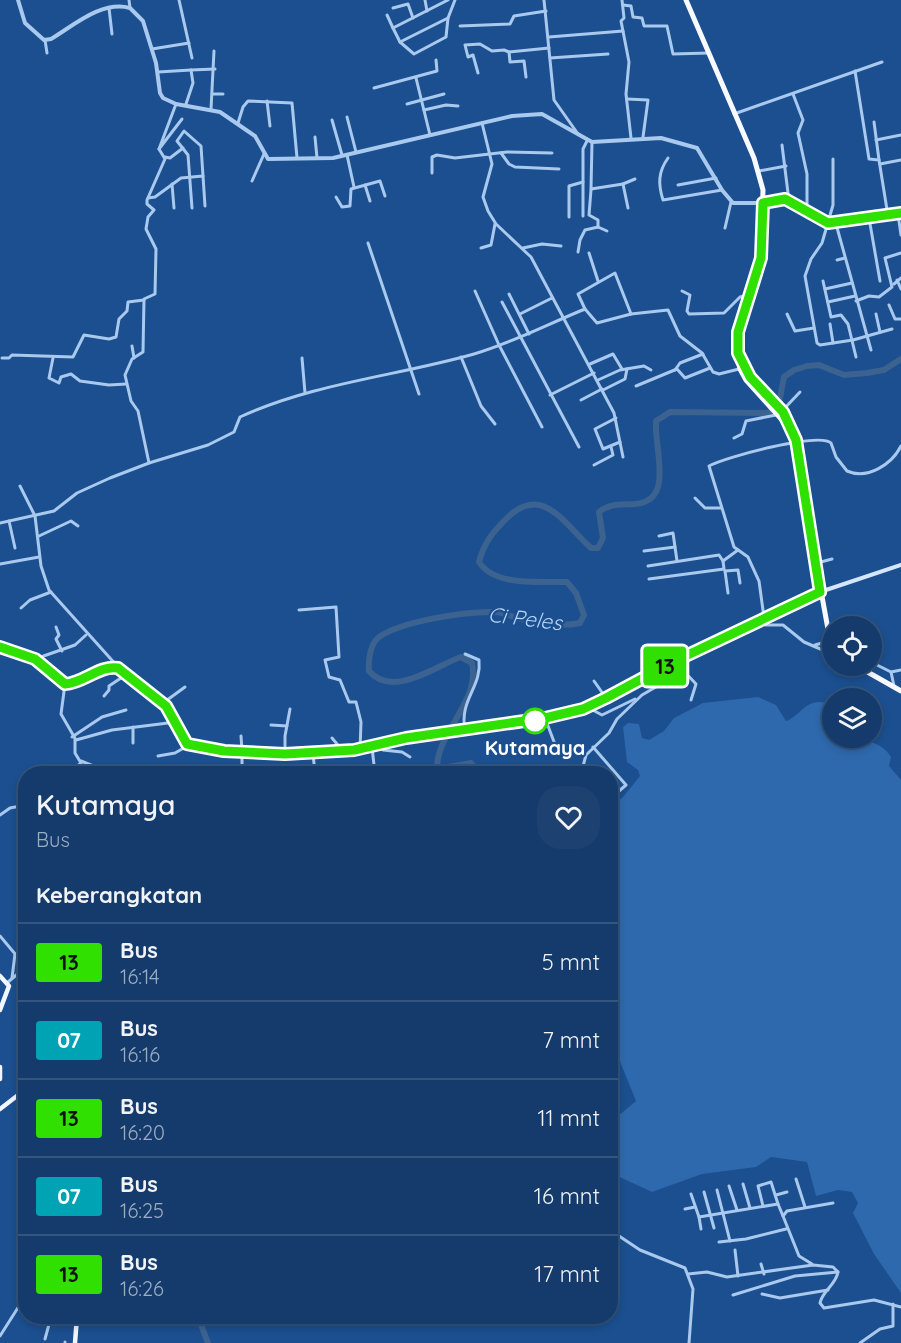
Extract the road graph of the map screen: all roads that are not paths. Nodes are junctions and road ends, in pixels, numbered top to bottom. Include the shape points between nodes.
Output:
1 (18, 0) edge
2 (134, 0) edge
3 (180, 0) edge
4 (425, 0) edge
5 (448, 0) edge
6 (455, 0) edge
7 (544, 0) edge
8 (622, 0) edge
9 (686, 0) edge
10 (129, 1) edge
11 (440, 2) edge
12 (623, 5) junction
13 (109, 8) junction
14 (130, 8) junction
15 (393, 8) dead end
16 (427, 11) junction
17 (546, 11) junction
18 (387, 15) dead end
19 (633, 17) junction
20 (413, 18) junction
21 (624, 18) junction
22 (449, 20) junction
23 (460, 26) dead end
24 (393, 27) junction
25 (623, 32) junction
26 (112, 34) dead end
27 (549, 37) junction
28 (45, 40) junction
29 (400, 42) junction
30 (189, 43) junction
31 (549, 48) junction
32 (150, 49) junction
33 (214, 51) dead end
34 (509, 52) junction
35 (47, 53) dead end
36 (709, 53) junction
37 (608, 54) dead end
38 (192, 58) dead end
39 (550, 58) junction
40 (436, 60) dead end
41 (882, 62) dead end
42 (215, 69) junction
43 (191, 70) junction
44 (855, 71) junction
45 (158, 72) junction
46 (478, 73) dead end
47 (526, 77) dead end
48 (416, 78) junction
49 (374, 88) dead end
50 (213, 94) junction
51 (223, 94) dead end
52 (444, 94) dead end
53 (793, 94) junction
54 (627, 99) junction
55 (420, 100) junction
56 (267, 101) junction
57 (176, 104) junction
58 (186, 104) junction
59 (407, 104) dead end
60 (458, 106) dead end
61 (211, 109) junction
62 (424, 110) junction
63 (734, 114) junction
64 (347, 117) dead end
65 (182, 119) dead end
66 (332, 120) dead end
67 (874, 122) dead end
68 (238, 123) junction
69 (482, 123) junction
70 (270, 126) dead end
71 (578, 135) junction
72 (901, 135) edge
73 (430, 136) junction
74 (315, 137) dead end
75 (643, 137) junction
76 (631, 138) junction
77 (876, 140) junction
78 (589, 141) junction
79 (782, 145) dead end
80 (183, 148) junction
81 (159, 149) junction
82 (356, 152) junction
83 (501, 153) junction
84 (552, 153) dead end
85 (264, 154) junction
86 (164, 155) junction
87 (344, 155) junction
88 (490, 156) junction
89 (668, 158) dead end
90 (833, 159) dead end
91 (297, 160) junction
92 (318, 160) junction
93 (901, 160) edge
94 (879, 162) junction
95 (786, 166) junction
96 (560, 169) dead end
97 (759, 171) junction
98 (432, 173) dead end
99 (203, 176) junction
100 (190, 178) junction
101 (716, 178) junction
102 (635, 179) dead end
103 (252, 181) dead end
104 (583, 182) junction
105 (172, 184) junction
106 (623, 184) junction
107 (365, 185) junction
108 (678, 185) dead end
109 (354, 187) junction
110 (591, 189) junction
111 (722, 190) junction
112 (385, 196) dead end
113 (336, 197) dead end
114 (148, 198) junction
115 (370, 201) dead end
116 (789, 201) junction
117 (730, 202) junction
118 (763, 203) junction
119 (205, 206) dead end
120 (174, 208) dead end
121 (192, 208) dead end
122 (628, 208) dead end
123 (806, 213) junction
124 (899, 214) edge
125 (583, 216) dead end
126 (888, 216) junction
127 (569, 217) dead end
128 (869, 219) junction
129 (495, 223) junction
130 (828, 223) junction
131 (836, 224) junction
132 (598, 227) junction
133 (725, 228) dead end
134 (607, 231) dead end
135 (901, 235) edge
136 (368, 243) dead end
137 (561, 246) dead end
138 (481, 248) dead end
139 (523, 248) junction
140 (578, 252) dead end
141 (901, 253) edge
142 (589, 254) dead end
143 (845, 258) junction
144 (837, 260) dead end
145 (899, 279) edge
146 (598, 280) junction
147 (824, 281) dead end
148 (880, 281) dead end
149 (852, 283) junction
150 (893, 285) junction
151 (901, 289) edge
152 (825, 290) junction
153 (475, 291) dead end
154 (682, 291) dead end
155 (509, 294) dead end
156 (751, 294) junction
157 (855, 296) junction
158 (552, 298) junction
159 (144, 300) junction
160 (856, 301) junction
161 (502, 302) dead end
162 (828, 302) junction
163 (889, 305) dead end
164 (585, 309) junction
165 (520, 314) junction
166 (631, 314) junction
167 (787, 314) dead end
168 (876, 314) dead end
169 (564, 319) junction
170 (901, 319) edge
171 (830, 324) dead end
172 (814, 328) junction
173 (892, 329) dead end
174 (880, 332) junction
175 (529, 334) junction
176 (866, 336) junction
177 (520, 337) junction
178 (853, 340) junction
179 (833, 343) junction
180 (499, 345) junction
181 (132, 346) dead end
182 (871, 350) dead end
183 (703, 354) junction
184 (461, 357) junction
185 (856, 357) dead end
186 (2, 358) dead end
187 (53, 358) junction
188 (134, 358) junction
189 (302, 358) dead end
190 (590, 364) junction
191 (710, 368) junction
192 (412, 369) junction
193 (622, 369) junction
194 (627, 369) junction
195 (742, 369) junction
196 (651, 370) dead end
197 (675, 370) junction
198 (594, 373) junction
199 (598, 380) junction
200 (126, 384) junction
201 (636, 386) dead end
202 (603, 390) junction
203 (800, 392) dead end
204 (305, 393) junction
205 (419, 394) dead end
206 (550, 395) junction
207 (581, 400) dead end
208 (780, 412) junction
209 (616, 418) junction
210 (495, 424) dead end
211 (542, 427) dead end
212 (734, 438) dead end
213 (796, 440) junction
214 (620, 442) junction
215 (611, 446) junction
216 (901, 446) edge
217 (579, 447) dead end
218 (623, 457) dead end
219 (149, 462) junction
220 (594, 465) dead end
221 (21, 486) dead end
222 (695, 498) dead end
223 (721, 507) junction
224 (35, 516) junction
225 (9, 521) junction
226 (0, 523) edge
227 (78, 526) dead end
228 (659, 536) dead end
229 (39, 537) junction
230 (675, 547) junction
231 (15, 548) dead end
232 (738, 550) junction
233 (644, 551) dead end
234 (40, 556) junction
235 (832, 559) dead end
236 (677, 561) junction
237 (723, 561) junction
238 (815, 563) junction
239 (0, 564) edge
240 (901, 565) edge
241 (648, 566) dead end
242 (725, 570) junction
243 (649, 579) dead end
244 (740, 583) dead end
245 (51, 592) junction
246 (820, 592) junction
247 (728, 593) dead end
248 (21, 608) dead end
249 (299, 610) dead end
250 (824, 616) edge
251 (765, 620) junction
252 (56, 627) dead end
253 (87, 634) junction
254 (810, 644) junction
255 (822, 644) edge
256 (0, 648) edge
257 (822, 648) edge
258 (62, 651) junction
259 (692, 653) junction
260 (465, 654) dead end
261 (35, 659) junction
262 (679, 666) junction
263 (118, 668) junction
264 (882, 668) edge
265 (901, 670) edge
266 (891, 672) junction
267 (127, 674) junction
268 (876, 676) edge
269 (594, 681) dead end
270 (65, 684) junction
271 (894, 686) junction
272 (185, 687) dead end
273 (901, 691) edge
274 (642, 695) junction
275 (104, 696) dead end
276 (606, 698) junction
277 (690, 700) dead end
278 (163, 703) junction
279 (587, 707) junction
280 (290, 709) dead end
281 (126, 710) dead end
282 (545, 718) junction
283 (176, 722) junction
284 (271, 725) dead end
285 (287, 726) junction
286 (133, 727) junction
287 (465, 730) junction
288 (240, 736) dead end
289 (74, 738) junction
290 (332, 738) dead end
291 (133, 743) dead end
292 (189, 745) junction
293 (378, 745) junction
294 (372, 747) junction
295 (556, 747) dead end
296 (593, 747) junction
297 (360, 749) junction
298 (342, 750) junction
299 (242, 752) junction
300 (313, 753) junction
301 (285, 754) junction
302 (158, 756) dead end
303 (410, 757) dead end
304 (81, 760) junction
305 (75, 766) edge
306 (95, 766) edge
307 (242, 766) edge
308 (314, 766) edge
309 (374, 766) edge
310 (583, 766) edge
311 (610, 766) edge
312 (618, 776) edge
313 (618, 792) edge
314 (18, 806) edge
315 (0, 815) edge
316 (0, 936) edge
317 (15, 954) junction
318 (18, 958) edge
319 (18, 974) edge
320 (0, 976) edge
321 (10, 980) junction
322 (0, 1010) edge
323 (0, 1067) edge
324 (0, 1079) edge
325 (18, 1095) edge
326 (0, 1109) edge
327 (796, 1179) dead end
328 (743, 1184) dead end
329 (729, 1186) dead end
330 (717, 1190) dead end
331 (704, 1192) dead end
332 (788, 1192) dead end
333 (691, 1194) dead end
334 (776, 1195) junction
335 (833, 1203) dead end
336 (778, 1204) junction
337 (763, 1206) junction
338 (695, 1207) junction
339 (805, 1207) junction
340 (750, 1208) junction
341 (685, 1209) dead end
342 (737, 1210) junction
343 (724, 1213) junction
344 (711, 1215) junction
345 (783, 1216) junction
346 (699, 1217) junction
347 (714, 1228) dead end
348 (701, 1229) dead end
349 (786, 1229) junction
350 (618, 1235) edge
351 (730, 1240) junction
352 (719, 1242) dead end
353 (735, 1250) dead end
354 (761, 1264) dead end
355 (813, 1265) junction
356 (838, 1272) junction
357 (688, 1274) junction
358 (764, 1274) junction
359 (738, 1276) junction
360 (828, 1290) junction
361 (762, 1294) dead end
362 (733, 1295) dead end
363 (893, 1304) junction
364 (901, 1307) edge
365 (18, 1308) edge
366 (49, 1324) edge
367 (76, 1324) edge
368 (0, 1336) edge
369 (45, 1340) dead end
370 (75, 1343) edge
371 (689, 1343) edge
372 (861, 1343) edge

1 - 28 street via 28,29
2 - 10 street
3 - 30 street
4 - 16 street
5 - 11 street
6 - 22 street
7 - 17 street
8 - 12 street
9 - 36 highway
10 - 14 street
11 - 16 street
12 - 19 street via 631,6
12 - 21 street
13 - 14 street
13 - 26 street
13 - 28 street
14 - 32 street via 142,21
15 - 20 street via 408,4
16 - 20 street
17 - 23 street via 514,16 510,24
17 - 27 street
18 - 24 street
19 - 21 street
19 - 36 street via 642,18 645,27 668,26 673,54
20 - 24 street
21 - 25 street
22 - 29 street
22 - 29 street via 446,37 415,54
24 - 29 street
25 - 27 street
25 - 54 street via 629,62
27 - 31 street
28 - 35 street
30 - 32 street
30 - 38 street
31 - 34 street
31 - 39 street
32 - 45 street
33 - 42 street
34 - 46 street via 492,51 480,44 465,45 468,57 473,55
34 - 47 street via 510,63 524,61
36 - 63 highway
37 - 39 street
39 - 71 street via 554,100
40 - 48 street via 437,71
41 - 44 street
42 - 43 street
42 - 50 street
43 - 45 street
43 - 58 street via 193,83
44 - 53 street
44 - 94 street via 869,159
45 - 57 street via 160,93 166,101
48 - 49 street
48 - 55 street
50 - 51 street
50 - 61 street
52 - 55 street
53 - 63 street
53 - 123 street via 803,120 798,133 807,174
54 - 75 street via 648,100
54 - 76 street
55 - 59 street
55 - 62 street
56 - 68 street via 248,101
56 - 70 street
56 - 91 street via 292,103
57 - 58 street
57 - 81 street
58 - 61 street
60 - 62 street
61 - 68 street
62 - 73 street
63 - 97 highway
64 - 82 street
65 - 81 street
66 - 87 street
67 - 77 street
68 - 85 street via 255,136
69 - 71 street via 527,113 542,114
69 - 73 street
69 - 88 street
71 - 78 street
72 - 77 street
73 - 82 street
74 - 92 street
75 - 76 street
75 - 101 street via 697,148
76 - 78 street
77 - 94 street
78 - 104 street via 584,149
78 - 110 street
79 - 95 street
80 - 86 street via 170,158
80 - 99 street via 177,141 184,131 201,146
80 - 100 street via 189,155
81 - 86 street
82 - 87 street
83 - 84 street
83 - 88 street
83 - 96 street via 515,167
85 - 91 street via 268,159
85 - 103 street
86 - 114 street
87 - 92 street
87 - 109 street
88 - 98 street via 433,155
88 - 129 street via 492,164 483,197
89 - 111 street via 660,170 663,200
90 - 130 street via 835,197
91 - 92 street
93 - 94 street
94 - 126 street
95 - 97 street
95 - 116 street
97 - 118 highway
99 - 100 street
99 - 119 street
100 - 105 street
100 - 121 street
101 - 108 street
101 - 111 street
102 - 106 street
104 - 125 street
104 - 127 street via 569,186
105 - 114 street
105 - 120 street
106 - 110 street
106 - 122 street
107 - 109 street
107 - 112 street via 381,181
107 - 115 street
109 - 113 street via 350,190 350,206 342,207
110 - 132 street via 589,215 598,220
111 - 117 street
114 - 159 street via 147,204 154,209 146,229 156,249 155,294
116 - 118 street via 781,198
116 - 123 street
117 - 118 street
117 - 133 street
118 - 156 highway via 761,258
123 - 130 street
124 - 126 street
124 - 135 street
126 - 128 street
128 - 131 street
128 - 148 street
129 - 138 street via 490,245
129 - 139 street
130 - 131 street
130 - 172 street via 806,272
131 - 143 street
132 - 134 street
132 - 140 street via 582,233
136 - 192 street
137 - 139 street
139 - 158 street
141 - 150 street via 885,258
142 - 146 street
143 - 144 street
143 - 149 street
145 - 150 street
145 - 151 street
146 - 164 street via 578,295
146 - 166 street via 616,274
147 - 152 street
149 - 152 street
149 - 157 street
150 - 160 street via 881,296
152 - 162 street
153 - 180 street
154 - 156 street via 690,295 689,314 724,313 744,294
155 - 165 street
156 - 195 highway via 737,342
157 - 160 street
157 - 162 street
158 - 165 street
158 - 169 street
159 - 187 street via 128,302 128,311 119,319 118,334 113,339 84,335 74,357
159 - 188 street via 143,352
160 - 176 street
161 - 177 street
162 - 178 street via 831,317 841,315 846,320
163 - 170 street via 895,319
164 - 166 street via 597,323
164 - 169 street
165 - 175 street
166 - 183 street via 670,310 680,336
167 - 172 street via 795,331
168 - 174 street
169 - 175 street
169 - 190 street
171 - 179 street
172 - 179 street via 818,345
173 - 174 street
174 - 176 street
175 - 177 street
176 - 178 street
176 - 182 street
177 - 180 street
177 - 206 street
178 - 179 street
178 - 185 street
180 - 184 street
180 - 211 street
181 - 188 street
183 - 191 street
183 - 197 street via 680,363
184 - 192 street
184 - 210 street via 481,406
186 - 187 street via 12,354
187 - 200 street via 49,378 54,383 71,374 80,381
188 - 200 street via 126,371
189 - 204 street
190 - 193 street via 612,354
190 - 198 street
191 - 195 street via 719,374
191 - 197 street via 687,378
192 - 204 street
192 - 205 street
193 - 194 street
193 - 199 street
194 - 196 street via 644,366
194 - 202 street via 625,379
195 - 208 highway
197 - 201 street
198 - 199 street
198 - 206 street
199 - 202 street
200 - 219 street via 138,409
202 - 207 street
202 - 209 street
203 - 208 street
204 - 219 street via 240,417 236,430 208,445
206 - 217 street
208 - 212 street via 770,419 746,421 742,434
208 - 213 highway
209 - 214 street
209 - 215 street via 595,429 603,449
213 - 216 street via 829,441 840,463 857,473 885,466
213 - 223 street via 710,464
213 - 238 highway
214 - 215 street
214 - 218 street
215 - 220 street via 613,455
219 - 224 street via 83,490 54,512
221 - 224 street
222 - 223 street via 705,508
223 - 232 street
224 - 225 street
224 - 229 street
225 - 226 street
225 - 231 street
227 - 229 street via 71,521
228 - 230 street via 673,533
229 - 234 street
230 - 233 street
230 - 236 street
232 - 237 street
232 - 251 street via 748,557 759,581
234 - 239 street
234 - 245 street
235 - 238 street
236 - 237 street via 719,555
236 - 241 street
237 - 242 street
238 - 246 highway
240 - 246 main road
242 - 243 street
242 - 244 street via 738,570
242 - 247 street
245 - 248 street
245 - 253 street
246 - 250 highway
246 - 251 main road
249 - 297 street via 336,607 339,657 325,660 329,677 340,680 349,702 356,702 361,722
251 - 254 street via 766,626 783,625
251 - 259 main road
252 - 258 street
253 - 258 street
253 - 263 street
254 - 255 street
254 - 257 street
256 - 261 main road
258 - 261 street
259 - 262 street
259 - 276 main road
260 - 287 street via 479,660 480,670 462,716
261 - 270 main road
262 - 274 street via 657,688
262 - 277 street via 696,684
263 - 267 main road
263 - 270 main road via 110,667
264 - 266 street
265 - 266 street
266 - 271 street
267 - 275 street via 110,685
267 - 278 main road
268 - 271 highway
269 - 276 street
270 - 289 street via 61,714
271 - 273 highway
272 - 278 street
274 - 279 street via 602,715
274 - 296 street
276 - 279 main road
278 - 283 main road
279 - 282 main road
280 - 285 street
281 - 289 street via 102,717
282 - 287 main road
282 - 295 street
283 - 286 street
283 - 292 main road
284 - 285 street
285 - 301 street
286 - 289 street
286 - 291 street
287 - 293 main road
288 - 299 street
289 - 304 street via 75,753
290 - 298 street
292 - 299 main road
292 - 302 street
293 - 294 main road
293 - 303 street via 382,750
294 - 297 main road
294 - 309 street
296 - 310 street
296 - 311 street
297 - 298 main road
298 - 300 main road
299 - 301 main road
299 - 307 street
300 - 301 main road
300 - 308 street
304 - 305 street
304 - 306 street
312 - 313 street via 626,785
314 - 315 street
316 - 317 street
317 - 318 street
317 - 321 street
319 - 321 street
320 - 321 main road
321 - 322 main road
323 - 324 main road
325 - 326 main road
327 - 339 street
328 - 340 street
329 - 342 street
330 - 343 street
331 - 344 street
332 - 334 street
333 - 338 street
334 - 336 street
334 - 337 street via 772,1182 758,1185
335 - 339 street
336 - 337 street
336 - 345 street
337 - 340 street
338 - 341 street
338 - 346 street
339 - 345 street via 786,1211
340 - 342 street
342 - 343 street
343 - 344 street
343 - 351 street
344 - 346 street
344 - 347 street
345 - 349 street
346 - 348 street
349 - 351 street
349 - 355 street via 800,1258
350 - 357 street via 640,1250 681,1264
351 - 352 street
353 - 359 street
354 - 358 street
355 - 356 street via 828,1266
355 - 358 street
356 - 360 street
356 - 362 street via 795,1276
357 - 359 street
357 - 371 street via 693,1291
358 - 359 street
360 - 361 street via 780,1298
360 - 363 street via 820,1302 826,1308 871,1300
363 - 364 street
363 - 372 street via 893,1326 880,1329
365 - 368 street
366 - 369 street
367 - 370 main road

